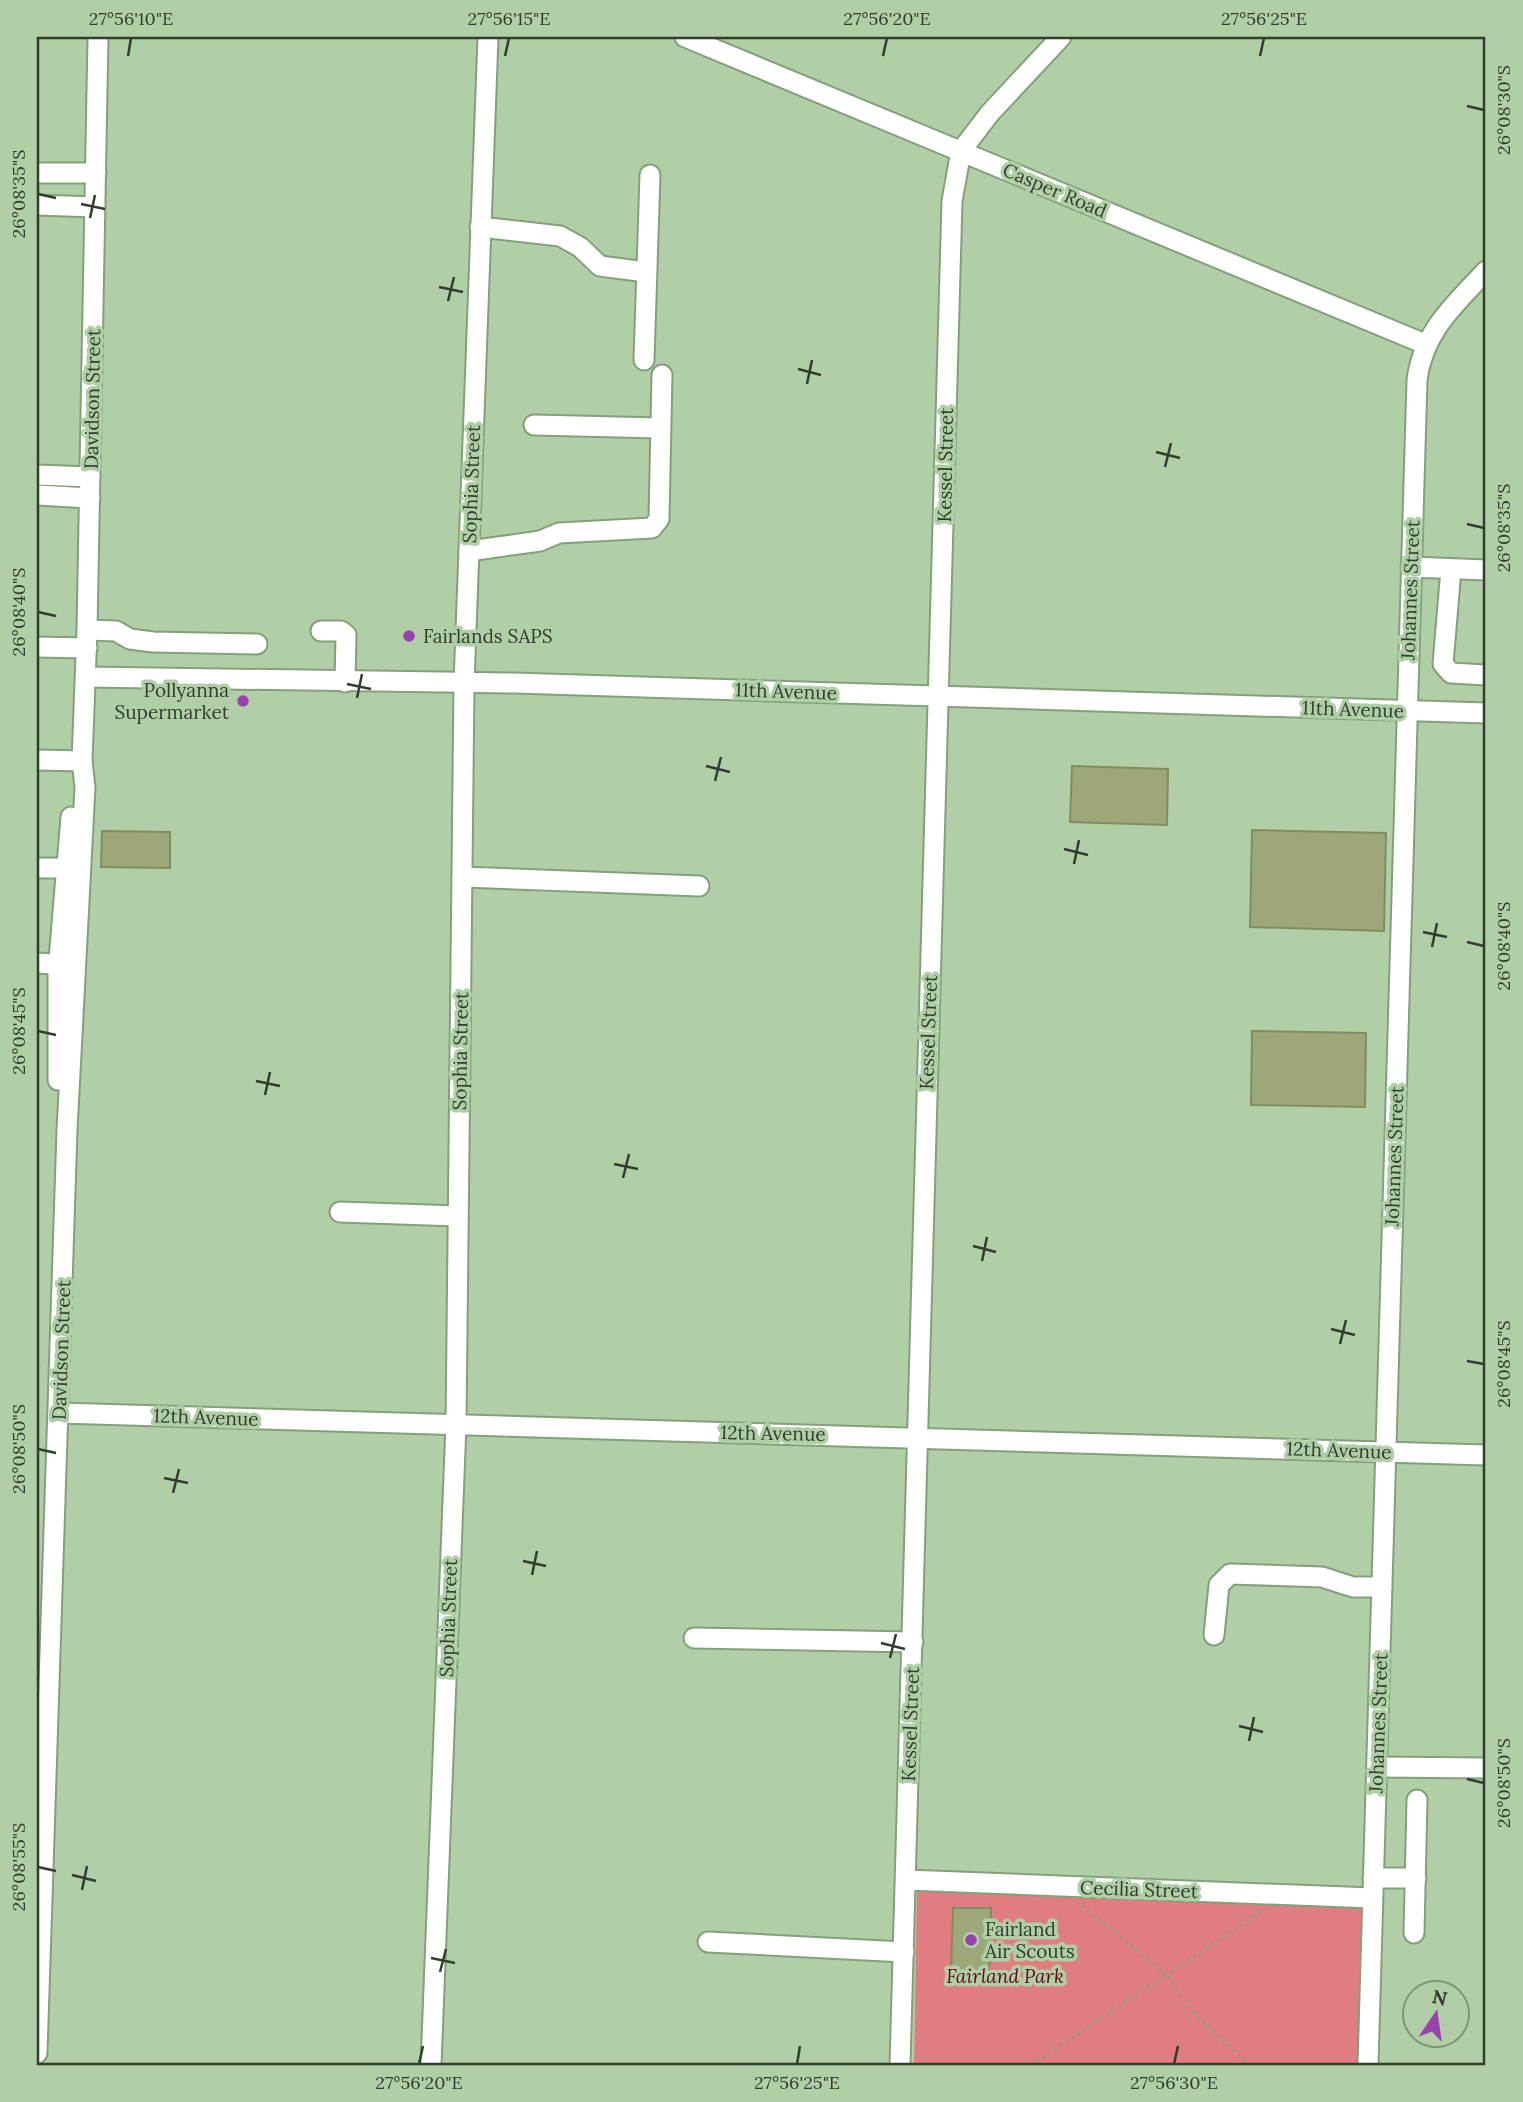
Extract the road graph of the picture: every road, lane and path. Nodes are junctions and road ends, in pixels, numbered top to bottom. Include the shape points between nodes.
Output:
1 (98, 37) edge
2 (488, 37) edge
3 (685, 37) edge
4 (1061, 37) edge
5 (961, 150) junction
6 (37, 173) edge
7 (96, 173) junction
8 (650, 175) dead end
9 (37, 205) edge
10 (95, 207) junction
11 (481, 227) junction
12 (1486, 271) edge
13 (646, 272) junction
14 (1425, 344) junction
15 (644, 360) dead end
16 (662, 375) dead end
17 (534, 425) dead end
18 (660, 428) junction
19 (37, 475) edge
20 (90, 477) junction
21 (37, 495) edge
22 (90, 498) junction
23 (469, 551) junction
24 (1411, 567) junction
25 (1451, 569) junction
26 (1486, 570) edge
27 (321, 631) dead end
28 (87, 639) junction
29 (257, 644) dead end
30 (37, 647) edge
31 (1486, 675) edge
32 (86, 677) junction
33 (345, 682) junction
34 (464, 684) junction
35 (938, 695) junction
36 (1406, 710) junction
37 (1486, 713) edge
38 (37, 760) edge
39 (82, 761) junction
40 (37, 868) edge
41 (65, 869) junction
42 (462, 877) junction
43 (699, 886) dead end
44 (60, 930) junction
45 (37, 951) edge
46 (37, 963) edge
47 (67, 965) junction
48 (340, 1212) dead end
49 (458, 1216) junction
50 (59, 1413) junction
51 (456, 1425) junction
52 (918, 1436) junction
53 (1386, 1451) junction
54 (1486, 1455) edge
55 (1382, 1587) junction
56 (1214, 1635) dead end
57 (694, 1638) dead end
58 (913, 1642) junction
59 (1377, 1767) junction
60 (1486, 1768) edge
61 (1417, 1800) dead end
62 (1416, 1878) junction
63 (906, 1880) junction
64 (1372, 1888) junction
65 (1288, 1895) junction
66 (1072, 1898) dead end
67 (1414, 1933) dead end
68 (708, 1942) dead end
69 (904, 1952) junction
70 (1167, 1975) junction
71 (38, 2034) edge
72 (37, 2053) edge
73 (431, 2065) edge
74 (900, 2065) edge
75 (1031, 2065) edge
76 (1249, 2065) edge
77 (1368, 2065) edge

1 - 7 street, Davidson Street
2 - 11 street, Sophia Street
3 - 5 street, Casper Road
4 - 5 street, Kessel Street
5 - 14 street, Casper Road
5 - 35 street, Kessel Street via 952,201
6 - 7 street
7 - 10 street, Davidson Street
8 - 13 street
9 - 10 street
10 - 20 street, Davidson Street
11 - 13 street via 560,236 600,266
11 - 23 street, Sophia Street
12 - 14 street, Johannes Street via 1440,320
13 - 15 street
14 - 24 street, Johannes Street via 1417,380
16 - 18 street
17 - 18 street
18 - 23 street via 659,519 652,528 559,533 540,541
19 - 20 street
20 - 22 street, Davidson Street
21 - 22 street
22 - 28 street, Davidson Street
23 - 34 street, Sophia Street
24 - 25 street
24 - 36 street, Johannes Street
25 - 26 street
25 - 31 street via 1443,664 1451,673
27 - 33 street via 346,635
28 - 29 street via 116,631 130,639 153,642
28 - 30 street
28 - 32 street, Davidson Street
32 - 33 street, 11th Avenue
32 - 39 street, Davidson Street
33 - 34 street, 11th Avenue
34 - 35 street, 11th Avenue
34 - 42 street, Sophia Street
35 - 36 street, 11th Avenue
35 - 52 street, Kessel Street
36 - 37 street, 11th Avenue
36 - 53 street, Johannes Street
38 - 39 street
39 - 41 street, Davidson Street
39 - 47 street, Davidson Street via 85,787
40 - 41 street
41 - 44 street, Davidson Street
42 - 43 street
42 - 49 street, Sophia Street
44 - 45 street
44 - 47 street, Davidson Street
46 - 47 street
47 - 50 street, Davidson Street
48 - 49 street
49 - 51 street, Sophia Street
50 - 51 street, 12th Avenue
50 - 71 street, Davidson Street
51 - 52 street, 12th Avenue
51 - 73 street, Sophia Street
52 - 53 street, 12th Avenue
52 - 58 street, Kessel Street
53 - 54 street, 12th Avenue
53 - 55 street, Johannes Street
55 - 56 street via 1353,1587 1322,1577 1230,1574 1219,1585
55 - 59 street, Johannes Street
57 - 58 street
58 - 63 street, Kessel Street
59 - 60 street
59 - 64 street, Johannes Street
61 - 62 street
62 - 64 street, Cecilia Street
62 - 67 street
63 - 65 street, Cecilia Street
63 - 69 street, Kessel Street
64 - 65 street, Cecilia Street
64 - 77 street, Johannes Street
65 - 70 path
66 - 70 path
68 - 69 street
69 - 74 street, Kessel Street
70 - 75 path
70 - 76 path via 1189,2008
71 - 72 street, Davidson Street

